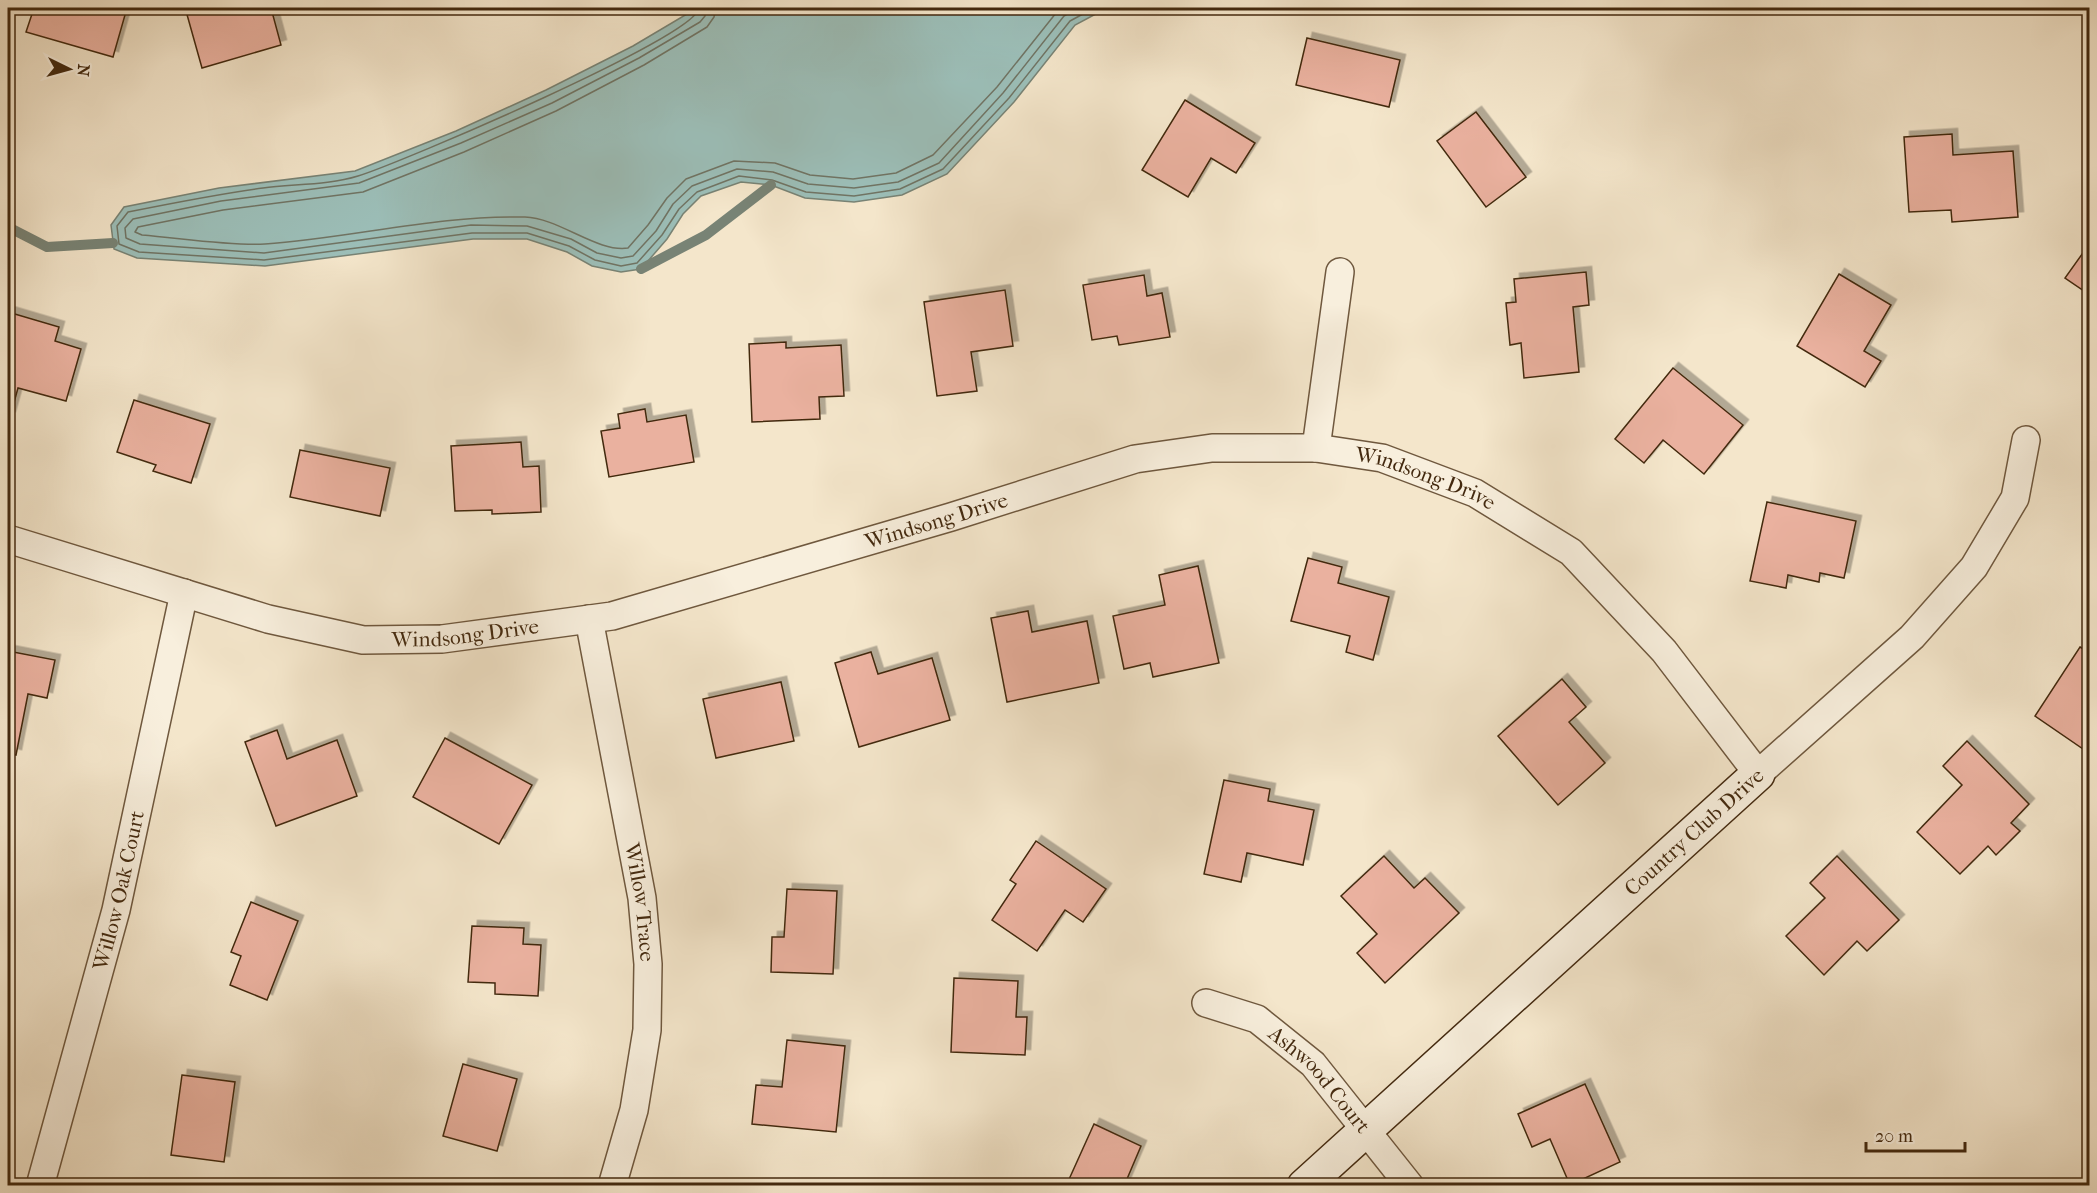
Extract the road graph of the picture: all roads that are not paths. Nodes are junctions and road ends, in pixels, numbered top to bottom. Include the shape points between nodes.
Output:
1 (1340, 272) dead end
2 (2026, 440) dead end
3 (1316, 448) junction
4 (8, 539) edge
5 (184, 593) junction
6 (590, 619) junction
7 (1758, 774) junction
8 (1206, 1003) dead end
9 (1363, 1130) junction
10 (40, 1185) edge
11 (612, 1185) edge
12 (1304, 1185) edge
13 (1410, 1185) edge

1 - 3 street
2 - 7 street, Country Club Drive via 2015,498 1974,567 1912,638
3 - 6 street, Windsong Drive via 1212,448 1135,459 951,517 612,616
3 - 7 street, Windsong Drive via 1382,458 1475,493 1571,552 1664,651
4 - 5 street, Windsong Drive
5 - 6 street, Windsong Drive via 268,619 363,640 442,639
5 - 10 street, Willow Oak Court via 116,910
6 - 11 street, Willow Trace via 642,898 648,964 647,1030 634,1110
7 - 9 street, Country Club Drive
8 - 9 street, Ashwood Court via 1257,1019 1312,1064
9 - 12 street, Country Club Drive
9 - 13 street, Ashwood Court

